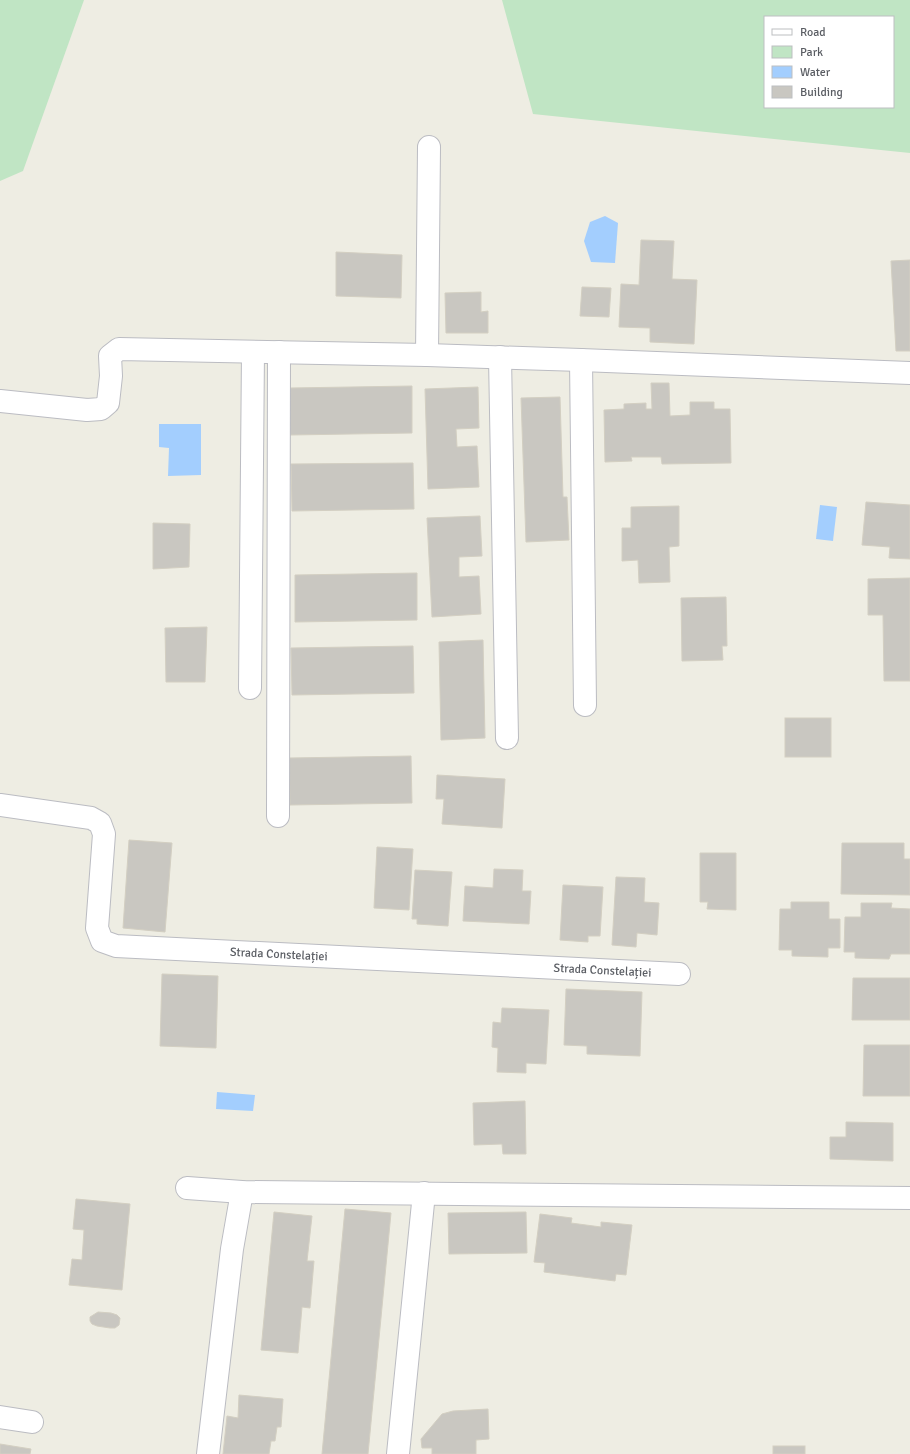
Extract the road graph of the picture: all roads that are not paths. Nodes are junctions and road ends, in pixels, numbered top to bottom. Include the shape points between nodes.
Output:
1 (429, 147) dead end
2 (253, 352) junction
3 (279, 352) junction
4 (427, 355) junction
5 (500, 357) junction
6 (581, 360) junction
7 (910, 373) edge
8 (0, 401) edge
9 (250, 688) dead end
10 (585, 705) dead end
11 (508, 738) dead end
12 (0, 805) edge
13 (278, 816) dead end
14 (680, 974) dead end
15 (186, 1188) dead end
16 (242, 1192) junction
17 (424, 1193) junction
18 (910, 1198) edge
19 (0, 1417) edge
20 (32, 1422) dead end
21 (208, 1454) edge
22 (398, 1454) edge

1 - 4 street
2 - 3 street
2 - 8 street via 119,349 110,356 108,403 101,409 88,410
2 - 9 street
3 - 4 street
3 - 13 street
4 - 5 street
5 - 6 street
5 - 11 street
6 - 7 street
6 - 10 street
12 - 14 street, Strada Constelației via 91,818 100,823 104,834 97,928 102,941 116,946
15 - 16 street
16 - 17 street
16 - 21 street via 232,1249
17 - 18 street
17 - 22 street
19 - 20 street

